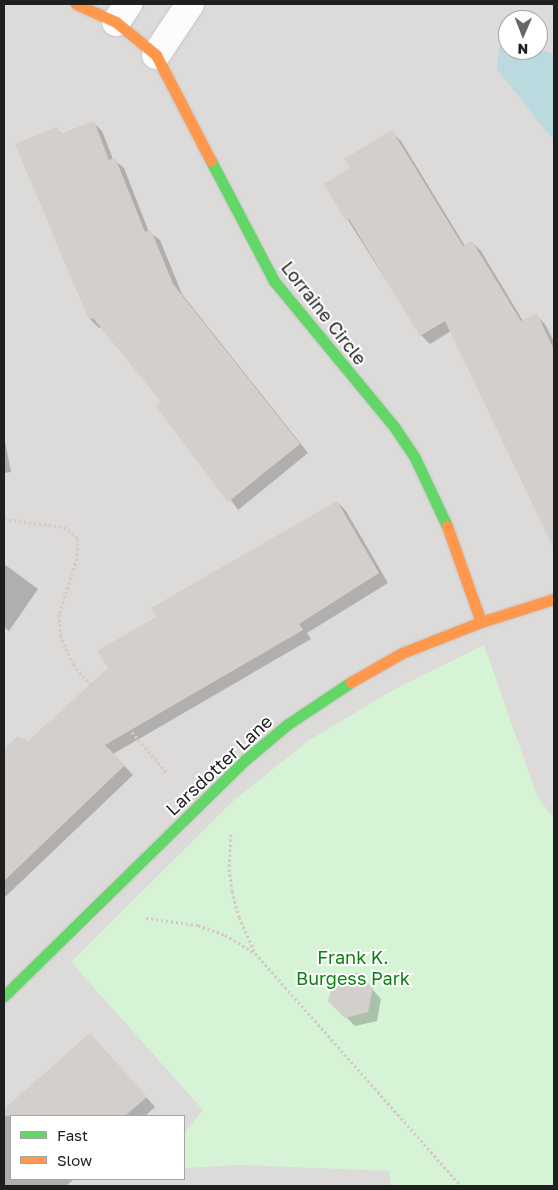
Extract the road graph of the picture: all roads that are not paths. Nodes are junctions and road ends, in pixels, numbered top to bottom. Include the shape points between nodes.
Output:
1 (76, 4) edge
2 (190, 4) edge
3 (122, 13) edge
4 (156, 55) junction
5 (554, 599) edge
6 (481, 622) junction
7 (4, 996) edge

1 - 3 street, Lorraine Circle
2 - 4 street
3 - 4 street, Lorraine Circle
4 - 6 street, Lorraine Circle via 274,281 395,428 415,458 455,542
5 - 6 street, Larsdotter Lane
6 - 7 street, Larsdotter Lane via 402,653 336,691 288,724 245,760

